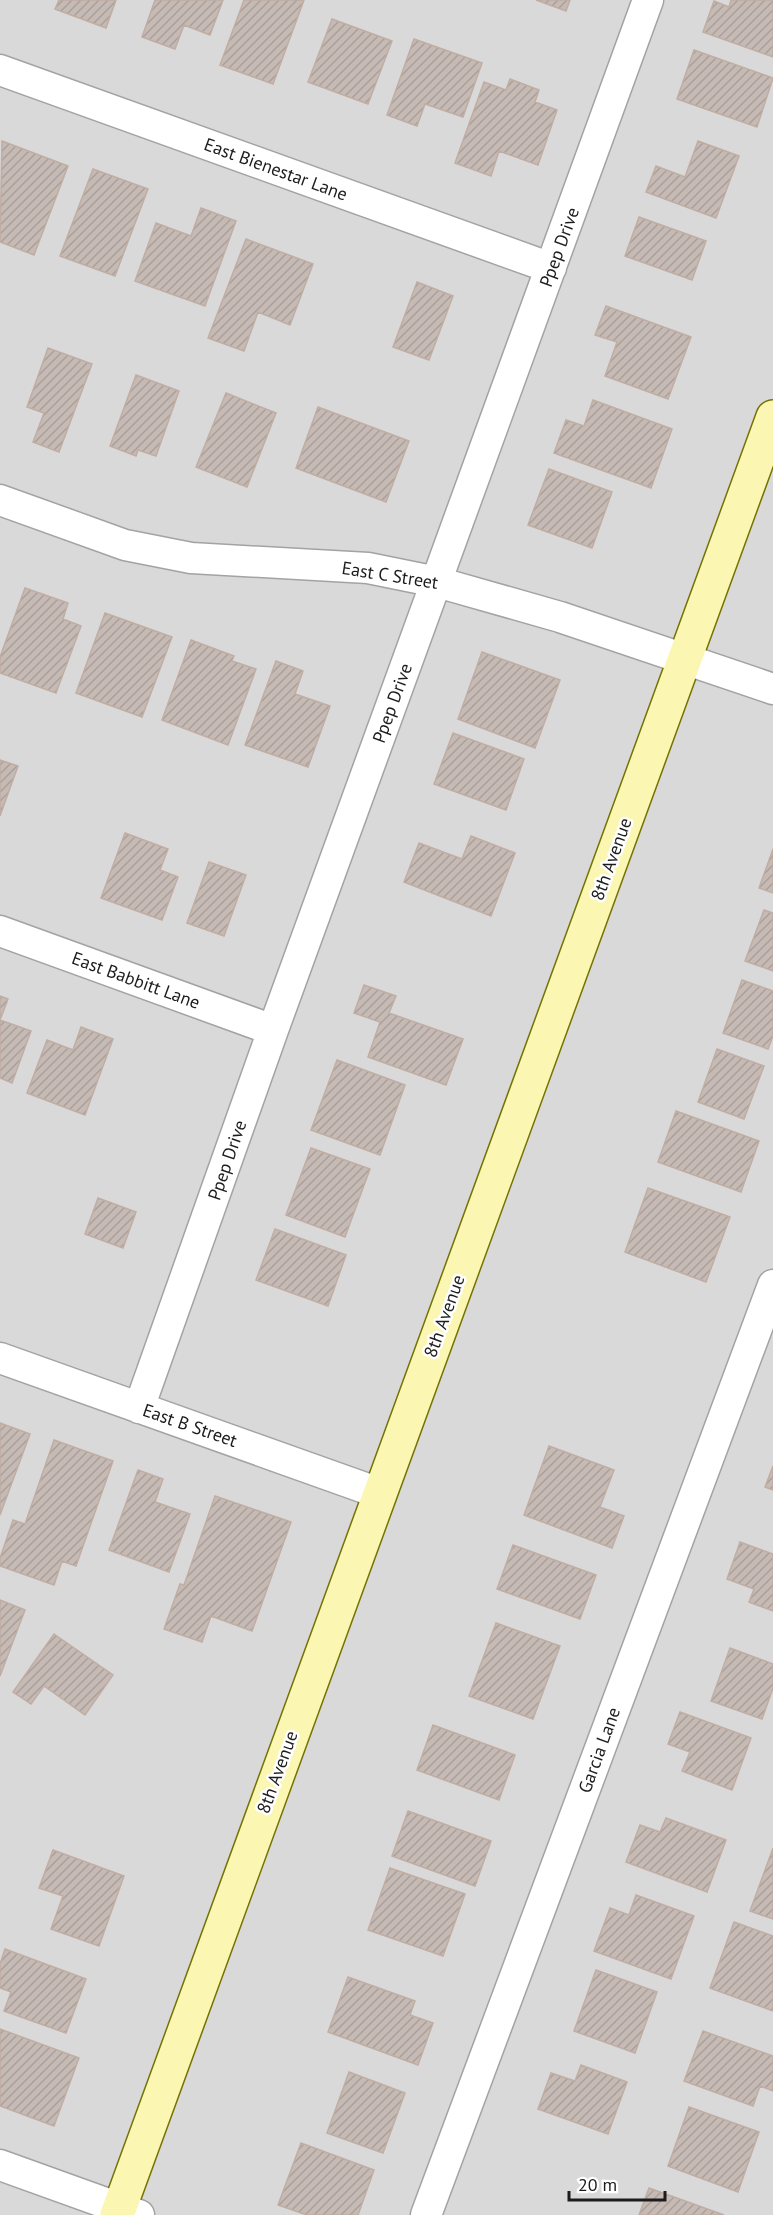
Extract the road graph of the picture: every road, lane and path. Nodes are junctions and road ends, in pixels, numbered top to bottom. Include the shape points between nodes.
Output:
1 (648, 0) edge
2 (0, 70) edge
3 (551, 268) junction
4 (773, 417) edge
5 (0, 500) edge
6 (437, 582) junction
7 (684, 658) junction
8 (773, 689) edge
9 (0, 931) edge
10 (273, 1030) junction
11 (773, 1285) edge
12 (0, 1358) edge
13 (139, 1408) junction
14 (379, 1493) junction
15 (0, 2165) edge
16 (125, 2212) edge
17 (426, 2215) edge

1 - 3 street, Ppep Drive
2 - 3 street, East Bienestar Lane
3 - 6 street, Ppep Drive
4 - 7 main road, 8th Avenue
5 - 6 street, East C Street via 125,545 191,558 369,568
6 - 7 street, East C Street
6 - 10 street, Ppep Drive
7 - 8 street, East C Street
7 - 14 main road, 8th Avenue
9 - 10 street, East Babbitt Lane
10 - 13 street, Ppep Drive
11 - 17 street, Garcia Lane
12 - 13 street, East B Street
13 - 14 street, East B Street
14 - 16 main road, 8th Avenue
15 - 16 street

